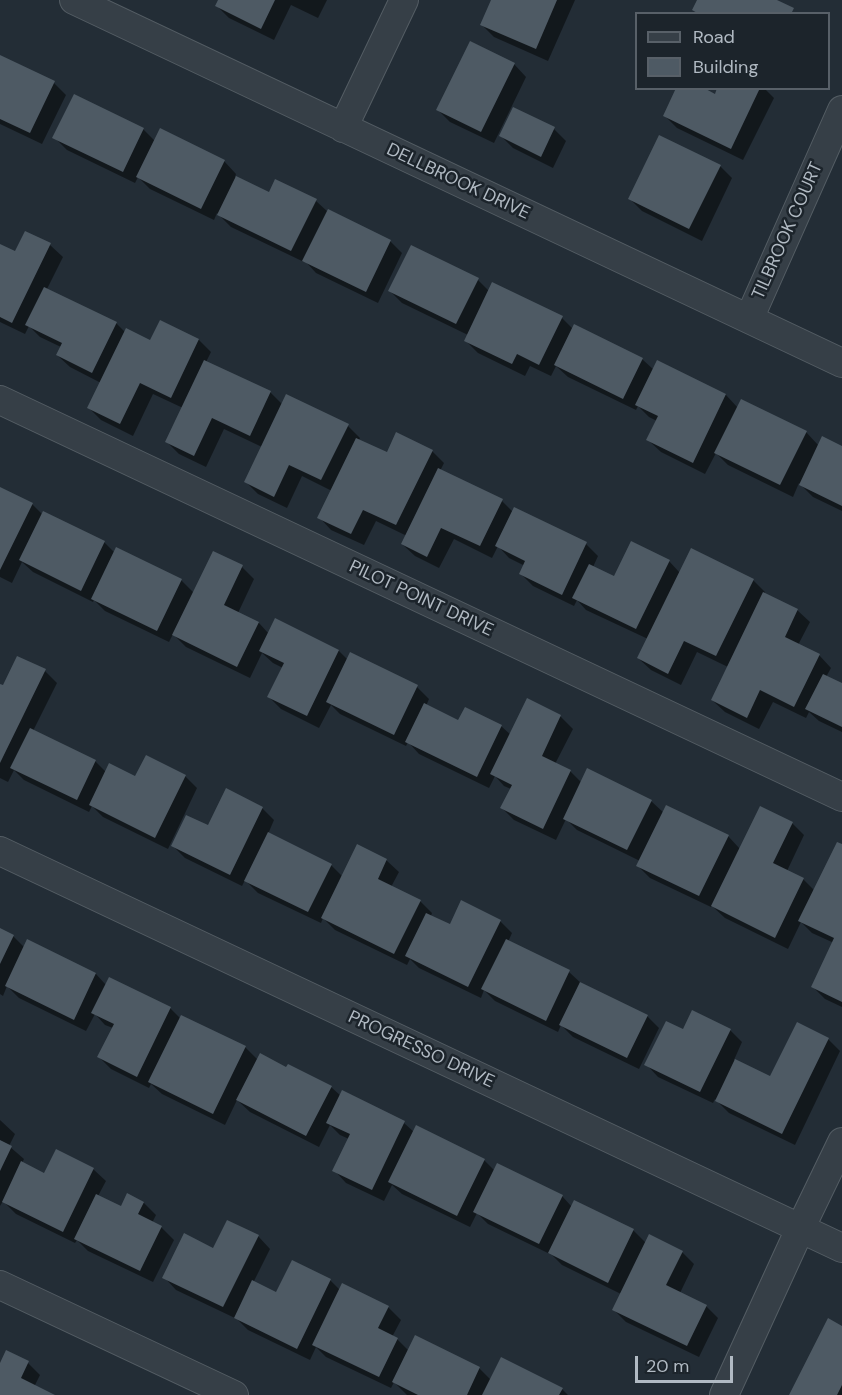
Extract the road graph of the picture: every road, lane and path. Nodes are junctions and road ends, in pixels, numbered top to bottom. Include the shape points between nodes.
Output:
1 (74, 0) edge
2 (404, 0) edge
3 (842, 110) edge
4 (343, 128) junction
5 (749, 319) junction
6 (842, 363) edge
7 (0, 400) edge
8 (842, 797) edge
9 (0, 851) edge
10 (842, 1142) edge
11 (800, 1228) junction
12 (842, 1248) edge
13 (0, 1285) edge
14 (234, 1395) edge
15 (724, 1395) edge

1 - 4 street, DELLBROOK DRIVE
2 - 4 street
3 - 5 street, TILBROOK COURT
4 - 5 street, DELLBROOK DRIVE
5 - 6 street, DELLBROOK DRIVE
7 - 8 street, PILOT POINT DRIVE
9 - 11 street, PROGRESSO DRIVE
10 - 11 street
11 - 12 street, PROGRESSO DRIVE
11 - 15 street
13 - 14 street

